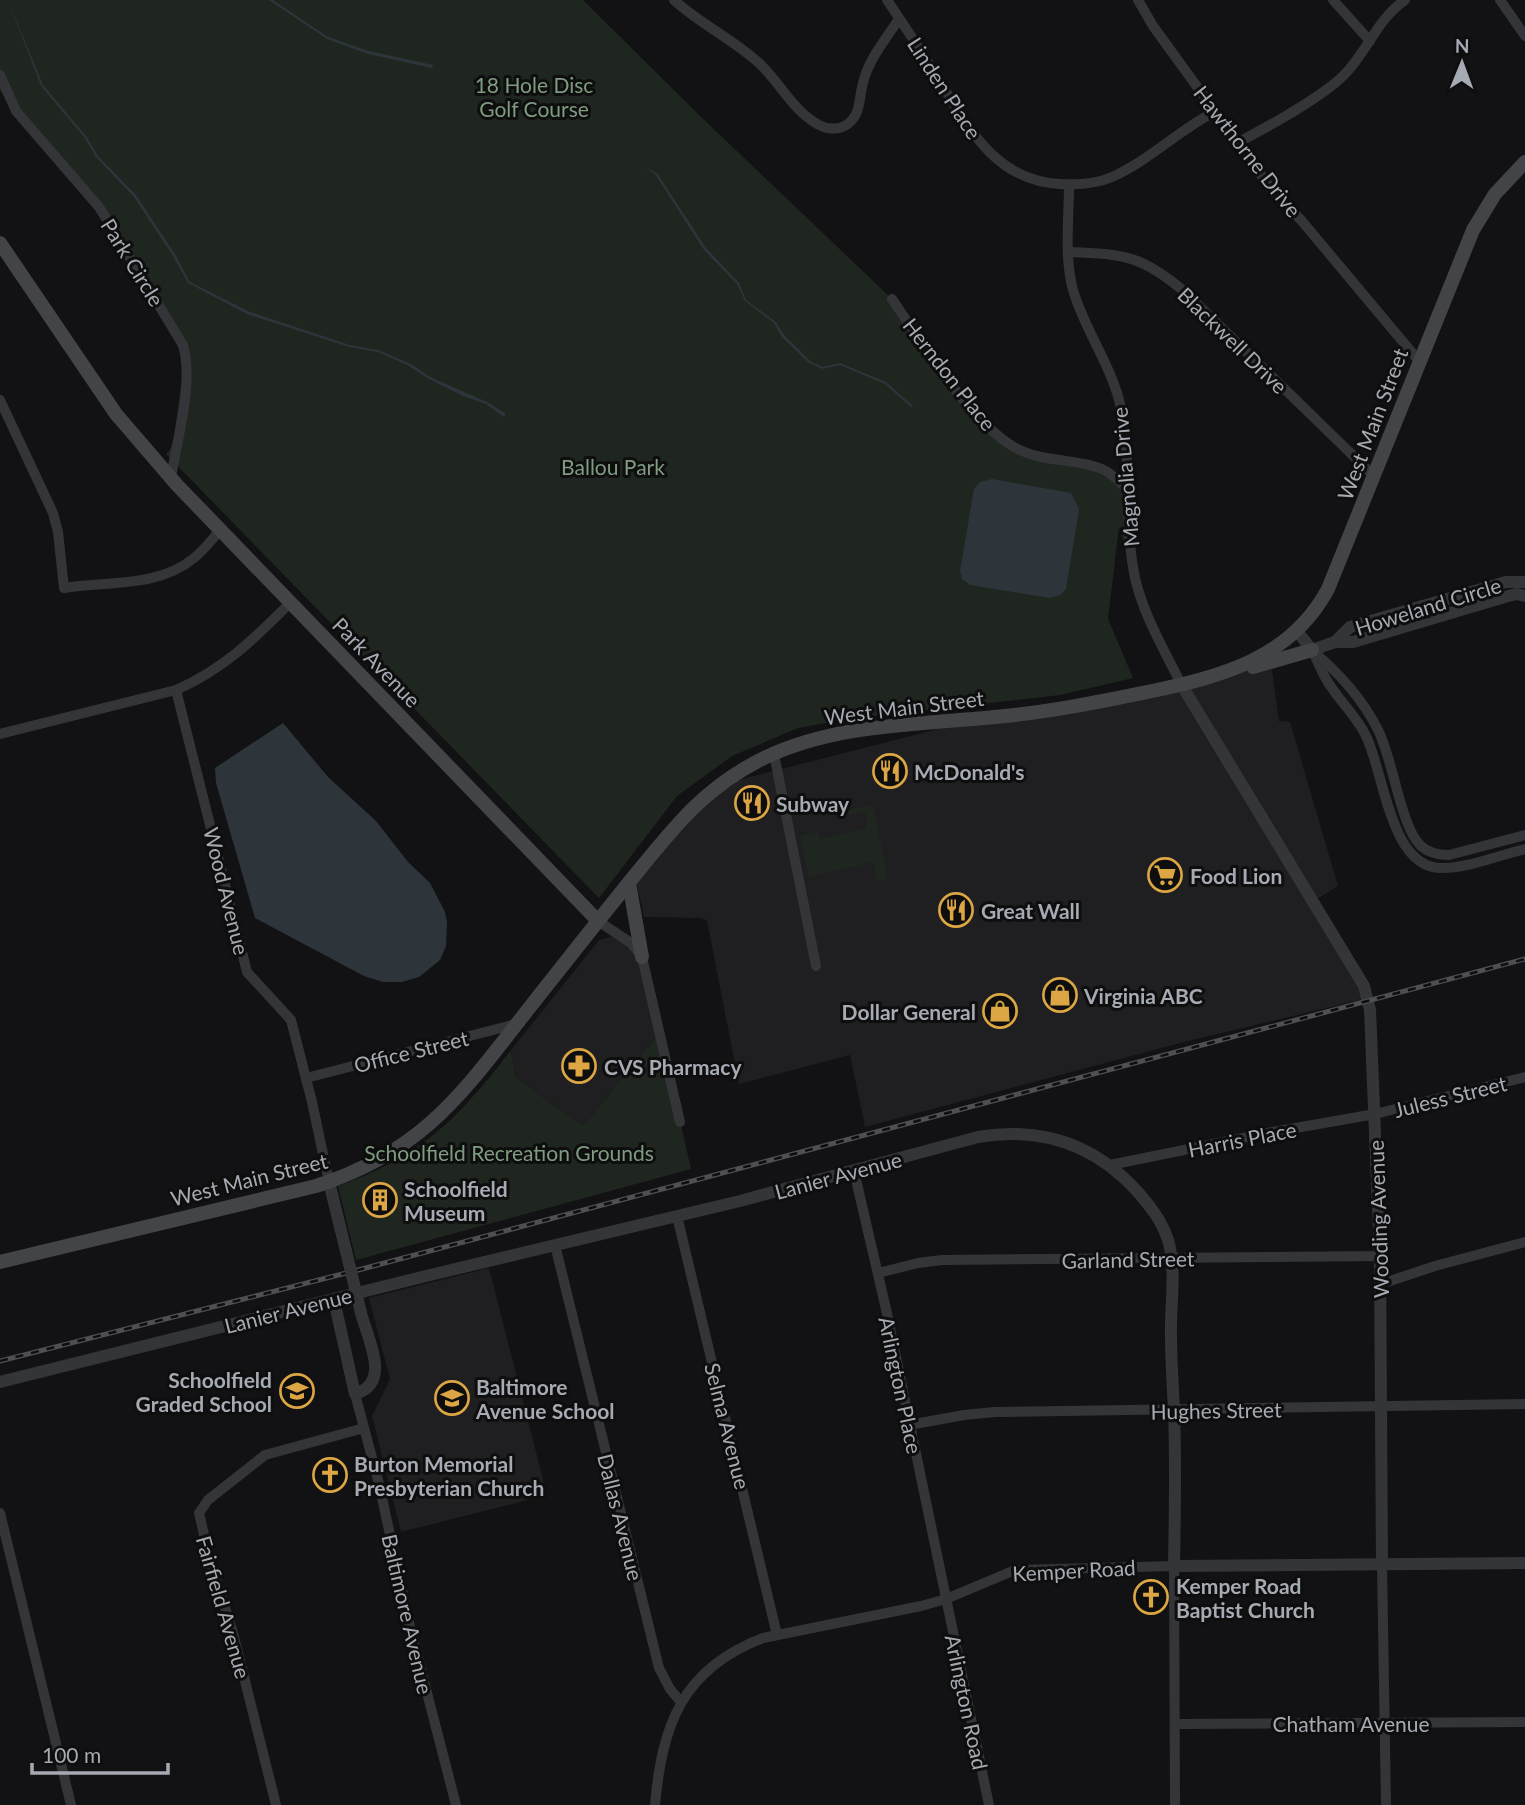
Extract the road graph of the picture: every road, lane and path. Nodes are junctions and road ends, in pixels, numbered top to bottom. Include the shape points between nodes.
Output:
1 (674, 0) edge
2 (887, 0) edge
3 (1138, 0) edge
4 (1333, 0) edge
5 (1405, 0) edge
6 (1500, 0) edge
7 (900, 19) junction
8 (1525, 36) edge
9 (1370, 41) junction
10 (0, 75) edge
11 (1216, 111) junction
12 (1239, 142) junction
13 (1525, 162) edge
14 (1069, 184) junction
15 (0, 243) edge
16 (1069, 252) junction
17 (892, 299) dead end
18 (1419, 361) junction
19 (0, 400) edge
20 (1374, 476) junction
21 (171, 478) junction
22 (1127, 489) junction
23 (220, 530) junction
24 (1525, 582) edge
25 (1525, 596) edge
26 (290, 603) junction
27 (1426, 605) junction
28 (1431, 618) junction
29 (1296, 630) junction
30 (1335, 642) junction
31 (1312, 650) junction
32 (1220, 674) junction
33 (1181, 684) junction
34 (176, 690) junction
35 (1373, 720) junction
36 (1361, 726) junction
37 (0, 734) edge
38 (774, 754) junction
39 (1393, 772) junction
40 (1380, 777) junction
41 (1409, 826) junction
42 (1397, 829) junction
43 (1525, 835) edge
44 (1525, 849) edge
45 (1458, 853) junction
46 (1461, 865) junction
47 (629, 883) junction
48 (598, 921) junction
49 (642, 957) junction
50 (817, 966) dead end
51 (517, 1024) junction
52 (1525, 1077) edge
53 (306, 1078) junction
54 (1375, 1114) junction
55 (680, 1122) dead end
56 (1110, 1165) junction
57 (853, 1171) junction
58 (329, 1181) junction
59 (677, 1216) junction
60 (1525, 1242) edge
61 (555, 1245) junction
62 (1380, 1256) junction
63 (1171, 1258) junction
64 (0, 1262) edge
65 (878, 1273) junction
66 (1381, 1284) junction
67 (334, 1300) junction
68 (0, 1382) edge
69 (355, 1394) junction
70 (1525, 1404) edge
71 (1381, 1407) junction
72 (1174, 1411) junction
73 (909, 1425) junction
74 (364, 1428) junction
75 (0, 1513) edge
76 (1525, 1563) edge
77 (1382, 1564) junction
78 (1174, 1566) junction
79 (946, 1599) junction
80 (777, 1635) junction
81 (681, 1702) junction
82 (1525, 1722) edge
83 (1176, 1724) junction
84 (1385, 1724) junction
85 (71, 1805) edge
86 (276, 1805) edge
87 (456, 1805) edge
88 (655, 1805) edge
89 (989, 1805) edge
90 (1175, 1805) edge
91 (1386, 1805) edge

1 - 7 street via 760,64 810,119 830,129 843,127 855,117 865,75
2 - 7 street, Linden Place
3 - 11 street, Hawthorne Drive
4 - 9 street
5 - 9 street via 1385,16
6 - 8 street
7 - 14 street, Linden Place via 967,127 996,159 1029,179
9 - 12 street via 1330,86
10 - 21 street, Park Circle via 16,111 99,207 183,345 187,381
11 - 12 street, Hawthorne Drive
11 - 14 street, Linden Place via 1111,178
12 - 18 street, Hawthorne Drive via 1272,190
13 - 18 main road, West Main Street via 1495,194 1472,230
14 - 16 street, Magnolia Drive
15 - 21 main road, Park Avenue via 89,376
16 - 20 street, Blackwell Drive via 1131,258 1161,272
16 - 22 street, Magnolia Drive via 1078,305 1117,390
17 - 22 street, Herndon Place via 952,384 1001,439 1036,456 1102,468
18 - 20 main road, West Main Street
19 - 23 street via 53,513 64,588 176,570 196,557
20 - 29 main road, West Main Street via 1328,589
21 - 23 main road, Park Avenue
22 - 33 street, Magnolia Drive via 1128,535 1137,587
23 - 26 main road, Park Avenue
24 - 27 street, Howeland Circle via 1506,582
25 - 28 street, Howeland Circle via 1508,596
26 - 34 street via 240,653
26 - 48 main road, Park Avenue
27 - 28 street
27 - 30 street, Howeland Circle via 1350,627
28 - 30 street, Howeland Circle via 1353,642
29 - 31 street
29 - 32 main road, West Main Street via 1264,656
30 - 31 street, Howeland Circle
31 - 32 main road
31 - 35 street via 1340,675
31 - 36 street via 1327,681
32 - 33 main road, West Main Street
33 - 38 main road, West Main Street via 1042,712 841,733
33 - 54 street, Wooding Avenue via 1364,986 1370,1010
34 - 37 street
34 - 53 street, Wood Avenue via 247,972 290,1020
35 - 36 street
35 - 39 street
36 - 40 street
38 - 47 main road, West Main Street via 697,803
38 - 50 street
39 - 40 street
39 - 41 street
40 - 42 street
41 - 42 street
41 - 45 street via 1425,850
42 - 46 street via 1405,848 1420,862 1436,867
43 - 45 street
44 - 46 street
45 - 46 street
47 - 48 main road, West Main Street
47 - 49 main road
48 - 49 street, Park Avenue via 631,943
48 - 51 main road, West Main Street
49 - 55 street
51 - 53 street, Office Street
51 - 58 main road, West Main Street via 455,1100 417,1135 389,1154
52 - 54 street, Juless Street
53 - 58 street, Wood Avenue
54 - 56 street, Harris Place
54 - 62 street, Wooding Avenue
56 - 57 street, Lanier Avenue via 1064,1142 1011,1133 978,1137
56 - 63 street, Lanier Avenue via 1154,1212
57 - 59 street, Lanier Avenue
57 - 65 street, Arlington Place
58 - 64 main road, West Main Street
58 - 69 street, Wood Avenue, bridge via 376,1372 372,1385
59 - 61 street, Lanier Avenue
59 - 80 street, Selma Avenue
60 - 66 street
61 - 67 street, Lanier Avenue
61 - 81 street, Dallas Avenue via 659,1668
62 - 63 street, Garland Street
62 - 66 street, Wooding Avenue
63 - 65 street, Garland Street via 942,1261
63 - 72 street, Lanier Avenue
65 - 73 street, Arlington Place
66 - 71 street, Wooding Avenue
67 - 68 street, Lanier Avenue
67 - 69 street, Baltimore Avenue
69 - 74 street, Baltimore Avenue
70 - 71 street, Hughes Street
71 - 72 street, Hughes Street
71 - 77 street, Wooding Avenue
72 - 73 street, Hughes Street via 995,1412
72 - 78 street, Lanier Avenue
73 - 79 street, Arlington Place
74 - 86 street, Fairfield Avenue via 265,1455 208,1500 200,1513
74 - 87 street, Baltimore Avenue
75 - 85 street
76 - 77 street, Kemper Road
77 - 78 street, Kemper Road
77 - 84 street, Wooding Avenue
78 - 79 street, Kemper Road via 1025,1568
78 - 83 street, Lanier Avenue
79 - 80 street, Kemper Road
79 - 89 street, Arlington Road
80 - 81 street, Kemper Road via 717,1661
81 - 88 street, Kemper Road via 663,1747
82 - 84 street, Chatham Avenue
83 - 84 street, Chatham Avenue
83 - 90 street, Lanier Avenue
84 - 91 street, Wooding Avenue

